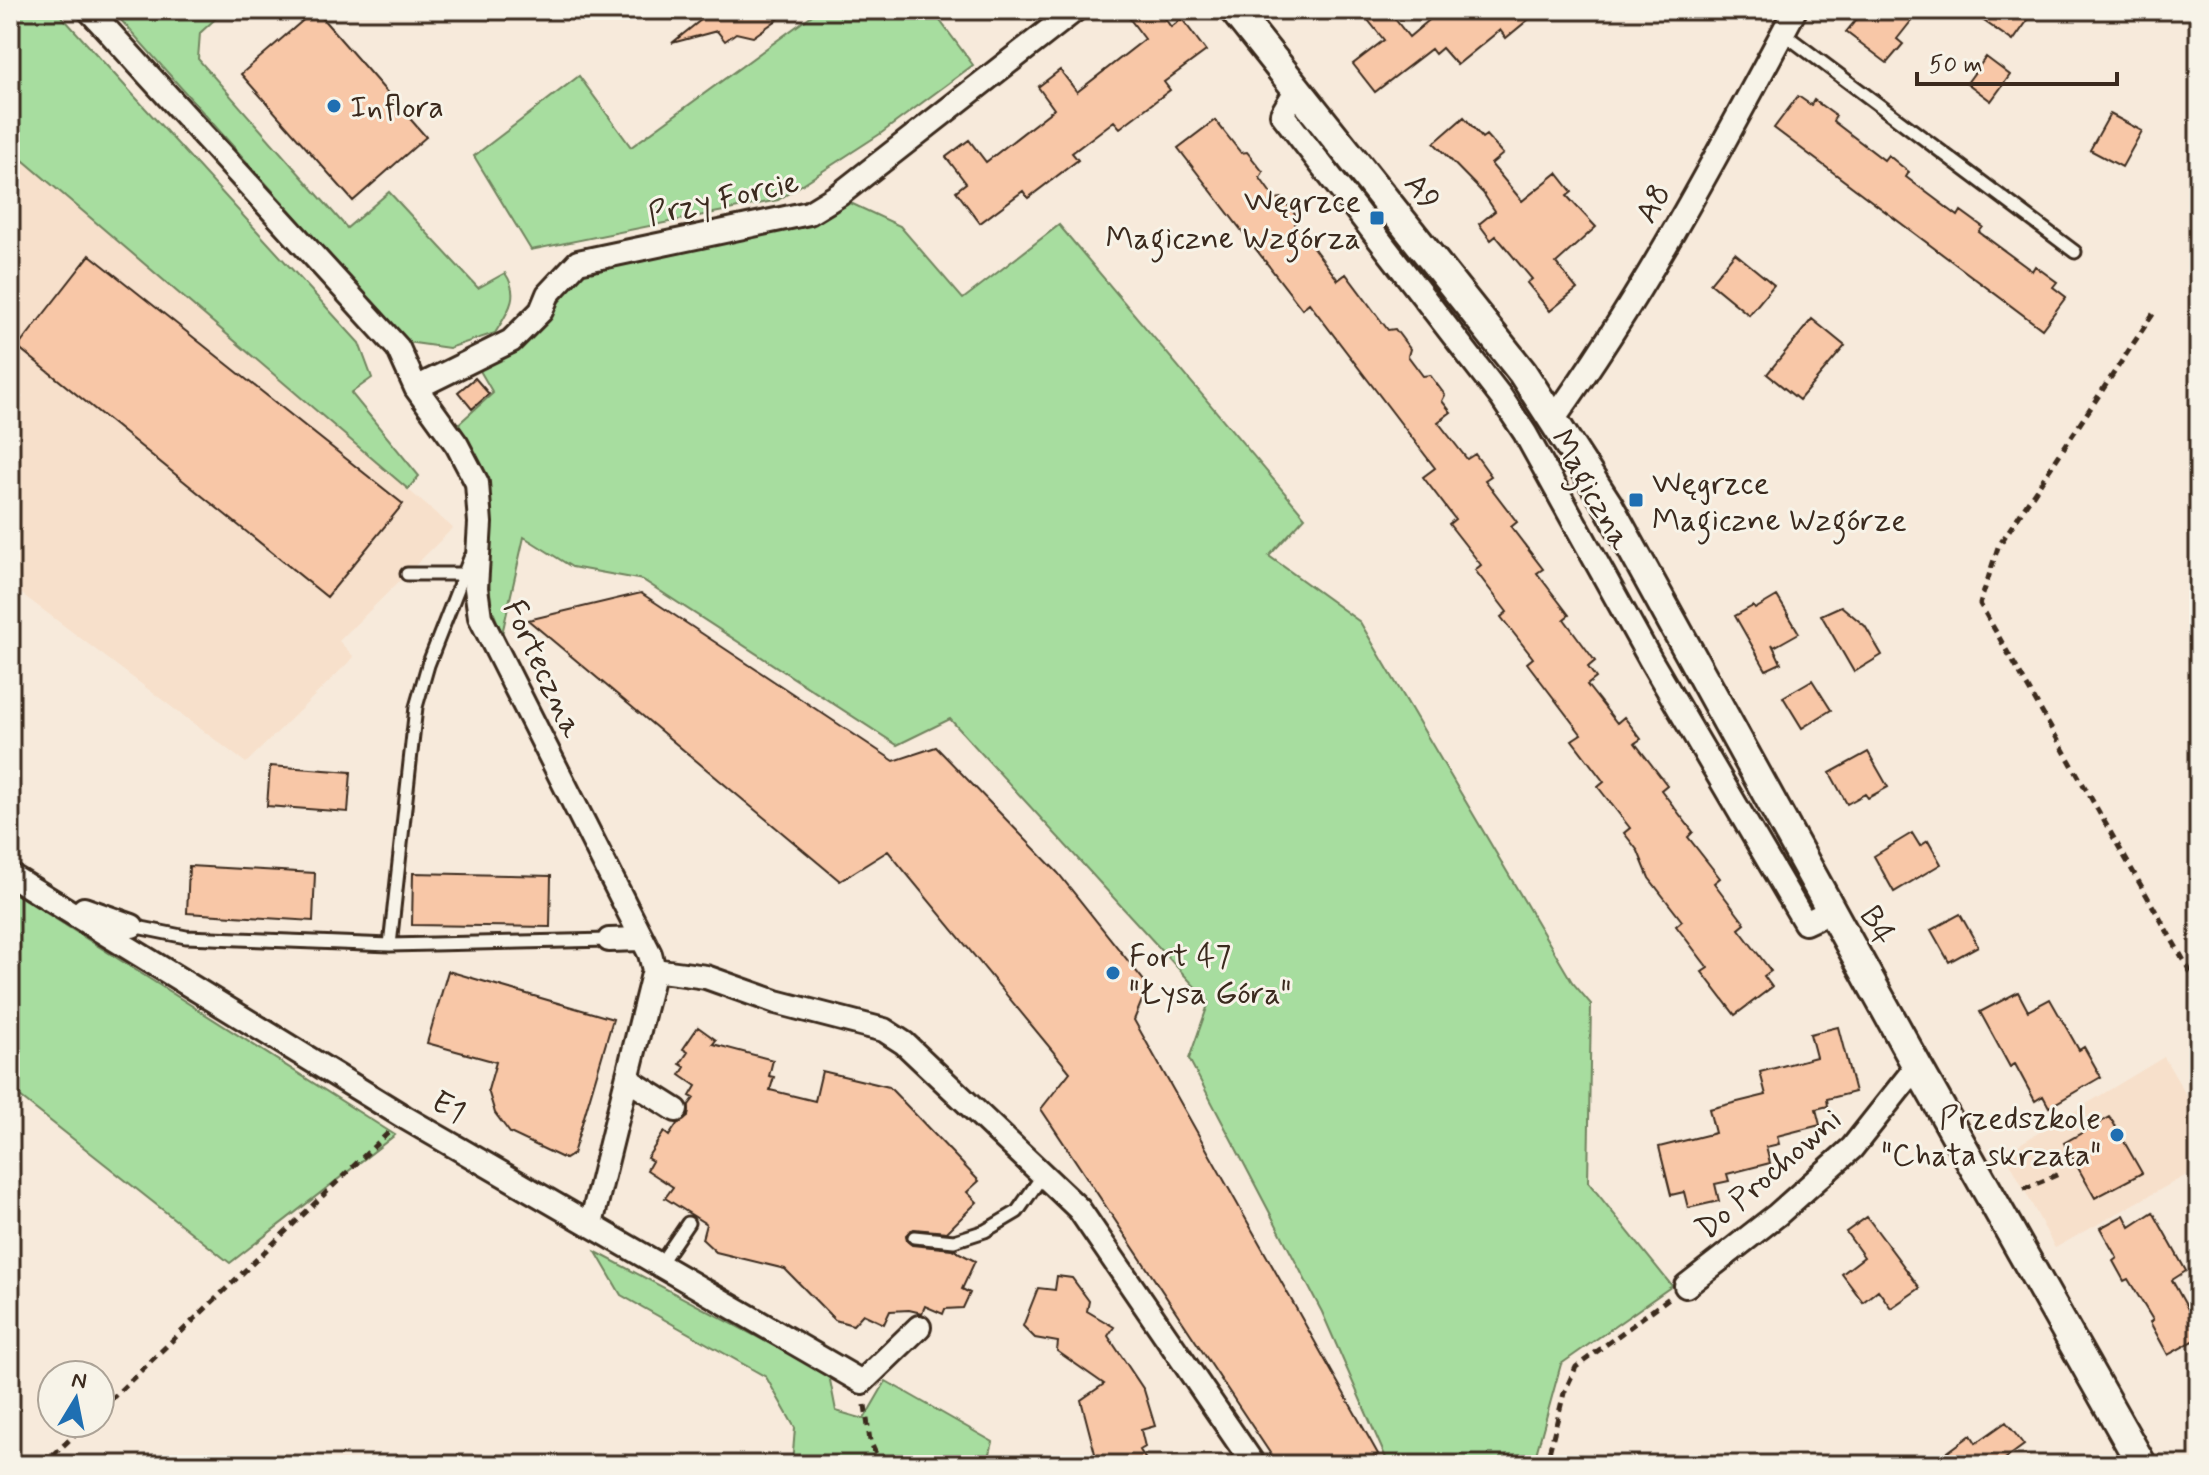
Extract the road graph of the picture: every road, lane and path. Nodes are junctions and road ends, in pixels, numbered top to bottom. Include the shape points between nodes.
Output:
1 (89, 10) edge
2 (1075, 10) edge
3 (1234, 10) edge
4 (1795, 10) edge
5 (1783, 33) junction
6 (1297, 89) junction
7 (2075, 252) dead end
8 (2153, 314) dead end
9 (416, 388) junction
10 (1553, 420) junction
11 (480, 523) junction
12 (407, 574) dead end
13 (465, 574) junction
14 (10, 875) edge
15 (43, 895) junction
16 (1831, 911) junction
17 (132, 926) joint
18 (641, 939) junction
19 (609, 940) joint
20 (390, 945) junction
21 (654, 970) junction
22 (2199, 987) edge
23 (1917, 1066) junction
24 (627, 1079) junction
25 (676, 1110) dead end
26 (404, 1117) junction
27 (2059, 1174) dead end
28 (1043, 1175) junction
29 (2024, 1189) dead end
30 (688, 1223) dead end
31 (591, 1224) junction
32 (914, 1237) dead end
33 (660, 1264) junction
34 (1686, 1286) joint
35 (919, 1327) dead end
36 (862, 1382) junction
37 (116, 1395) edge
38 (70, 1439) edge
39 (43, 1465) edge
40 (881, 1465) edge
41 (1254, 1465) edge
42 (1546, 1465) edge
43 (2142, 1465) edge

1 - 9 street, Forteczna via 398,348
2 - 9 street, Przy Forcie via 809,213 578,262 511,341
3 - 6 street, A9
4 - 5 street, A8
5 - 7 lane
5 - 10 street, A8 via 1663,250
6 - 10 street, A9 via 1522,372
6 - 16 street, Magiczna via 1282,114 1525,433 1805,923
8 - 22 path via 1998,547 1980,604
9 - 11 street, Forteczna via 477,483
10 - 16 street, B4 via 1608,505
11 - 13 lane
11 - 18 street, Forteczna via 480,617
12 - 13 lane
13 - 20 lane via 416,707
14 - 15 street, E1
15 - 17 street
15 - 26 street, E1
16 - 23 street, B4
17 - 20 lane via 186,937
18 - 19 street
18 - 21 street, Forteczna
19 - 20 lane
21 - 24 street
21 - 28 street via 693,973 776,1002 884,1030
23 - 34 street, Do Prochowni via 1852,1148
23 - 43 street, B4
24 - 25 street
24 - 31 street
26 - 31 street, E1
26 - 37 path
27 - 29 path
28 - 32 lane via 1017,1212 985,1231 954,1241
28 - 41 street via 1079,1209
30 - 33 lane
31 - 33 street, E1
33 - 36 street, E1
34 - 42 path via 1576,1367
35 - 36 street
36 - 40 path via 870,1441
38 - 39 path

